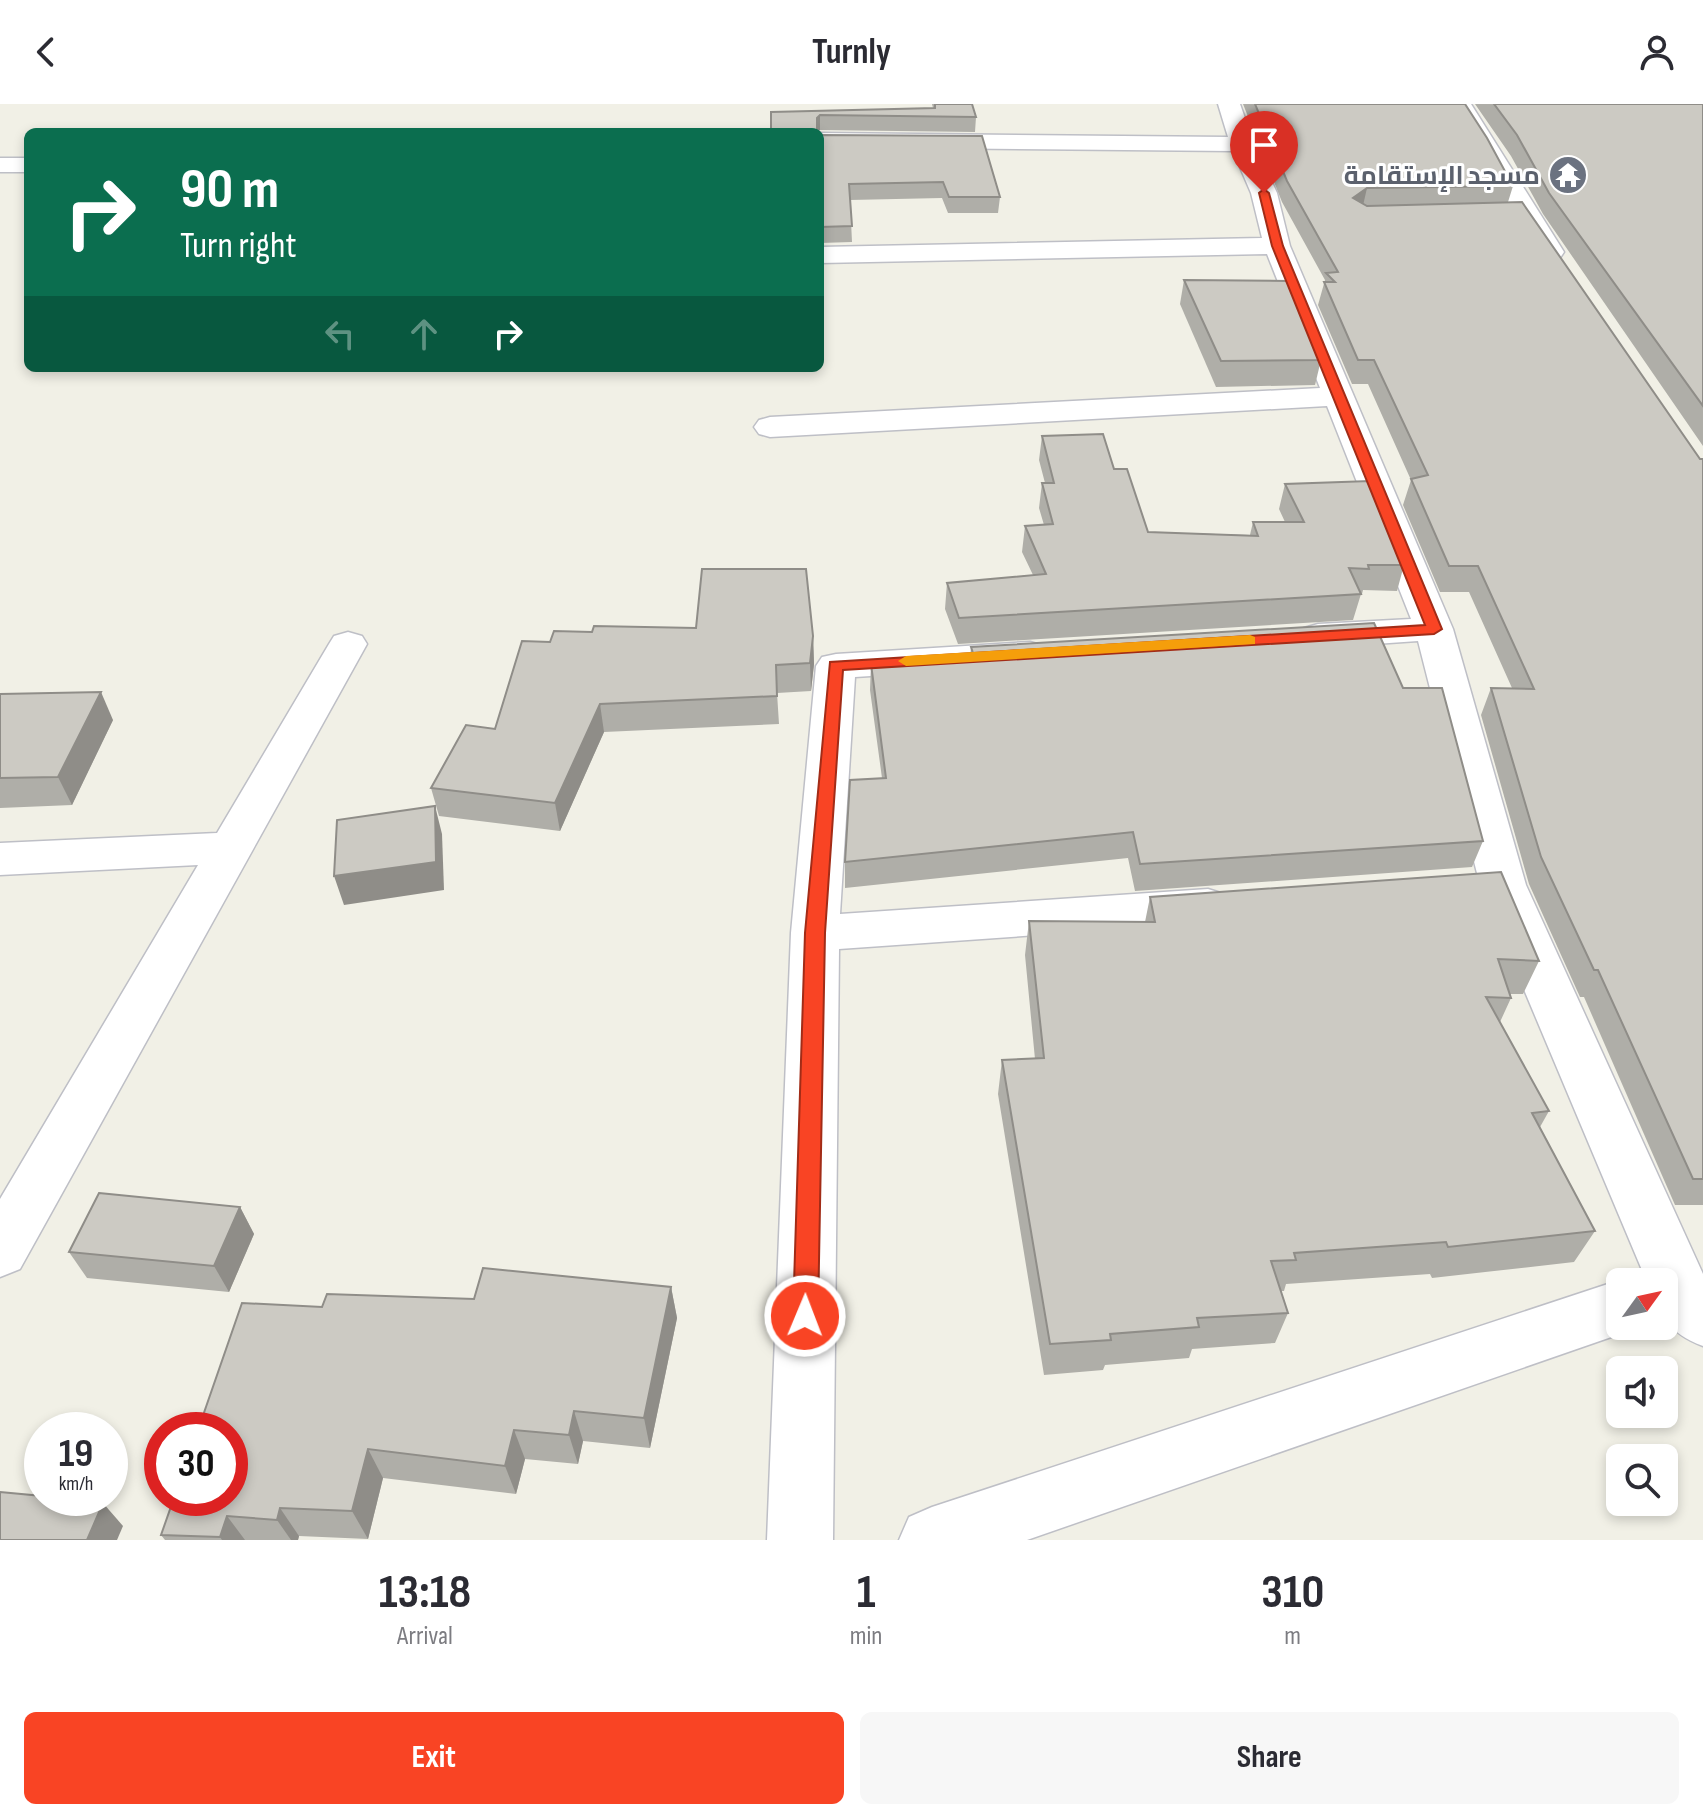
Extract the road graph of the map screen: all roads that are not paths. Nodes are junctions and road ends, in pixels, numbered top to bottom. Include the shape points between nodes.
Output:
1 (1229, 104) edge
2 (1460, 104) edge
3 (824, 140) edge
4 (1242, 144) junction
5 (0, 165) edge
6 (24, 165) edge
7 (1277, 246) junction
8 (824, 255) edge
9 (1562, 268) edge
10 (1339, 396) junction
11 (770, 427) dead end
12 (1434, 629) junction
13 (1277, 639) edge
14 (348, 644) dead end
15 (1072, 651) edge
16 (231, 848) junction
17 (0, 859) edge
18 (1503, 885) junction
19 (1456, 888) edge
20 (1253, 902) edge
21 (815, 933) junction
22 (0, 1251) edge
23 (1687, 1296) edge
24 (1606, 1312) edge
25 (800, 1540) edge
26 (932, 1540) edge

1 - 4 street
2 - 9 street
3 - 4 street
4 - 7 street via 1264,193
5 - 6 street
7 - 8 street
7 - 10 street
10 - 11 street
10 - 12 street
12 - 13 street
12 - 18 street
14 - 16 street
15 - 21 street via 836,666
16 - 17 street
16 - 22 street
18 - 19 street
18 - 23 street
20 - 21 street
21 - 25 street
24 - 26 street

